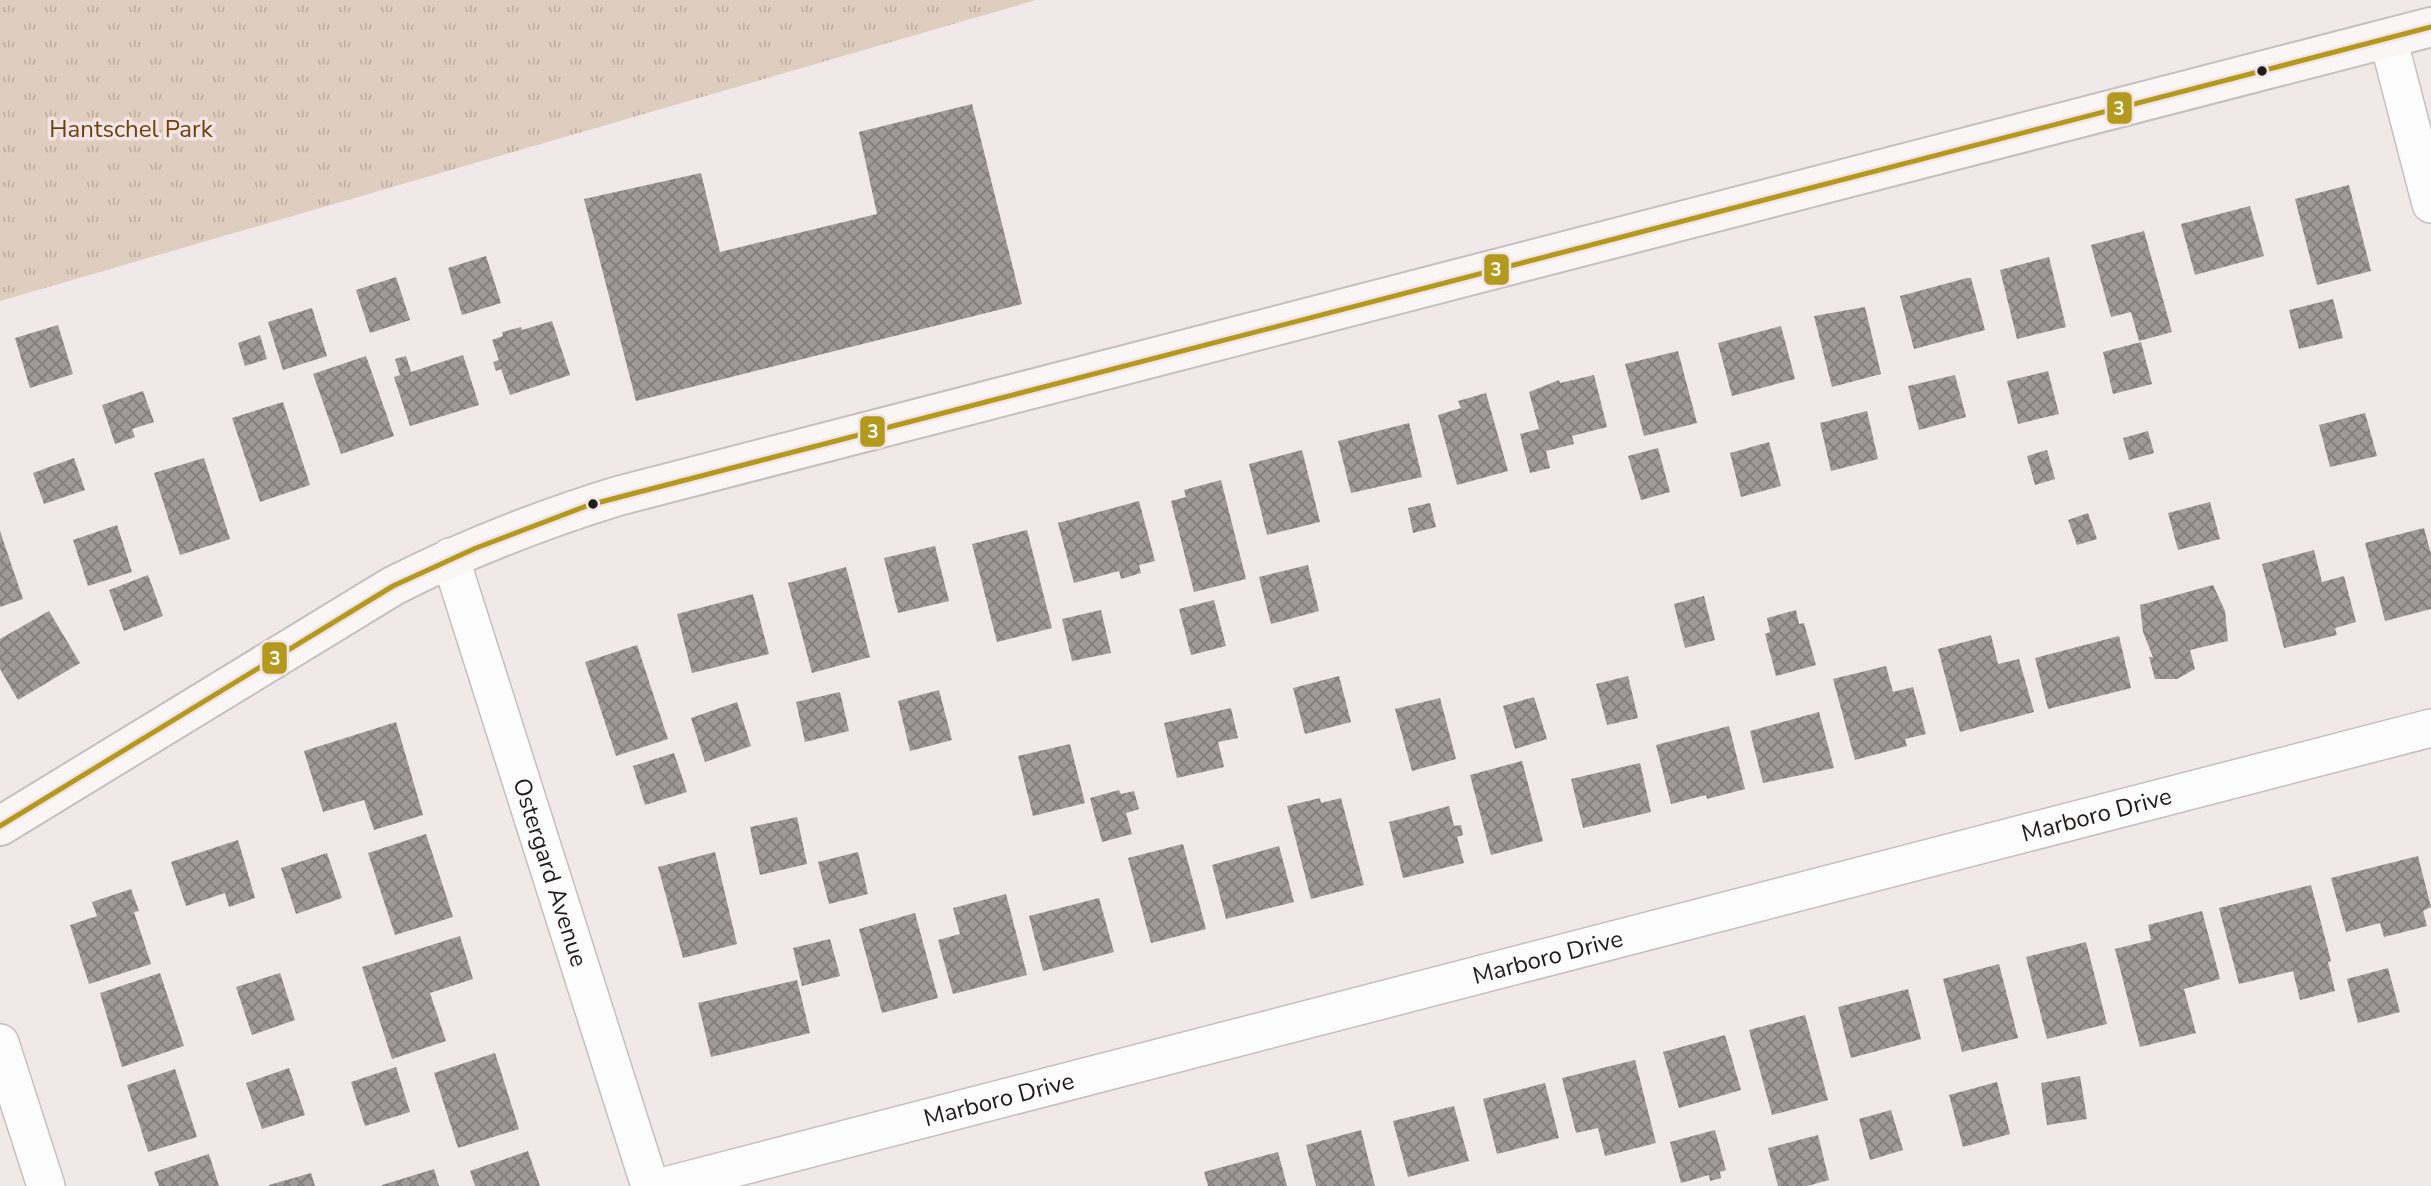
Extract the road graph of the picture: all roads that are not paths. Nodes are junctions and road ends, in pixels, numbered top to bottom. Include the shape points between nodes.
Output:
1 (2431, 27) edge
2 (2388, 38) junction
3 (2431, 204) edge
4 (450, 557) junction
5 (2431, 728) edge
6 (0, 826) edge
7 (0, 1043) edge
8 (46, 1186) edge
9 (650, 1186) edge
10 (665, 1186) edge

1 - 2 street
2 - 3 street
2 - 4 street via 625,494 541,520
4 - 6 street via 393,586
4 - 9 street, Ostergard Avenue
5 - 10 street, Marboro Drive
7 - 8 street

